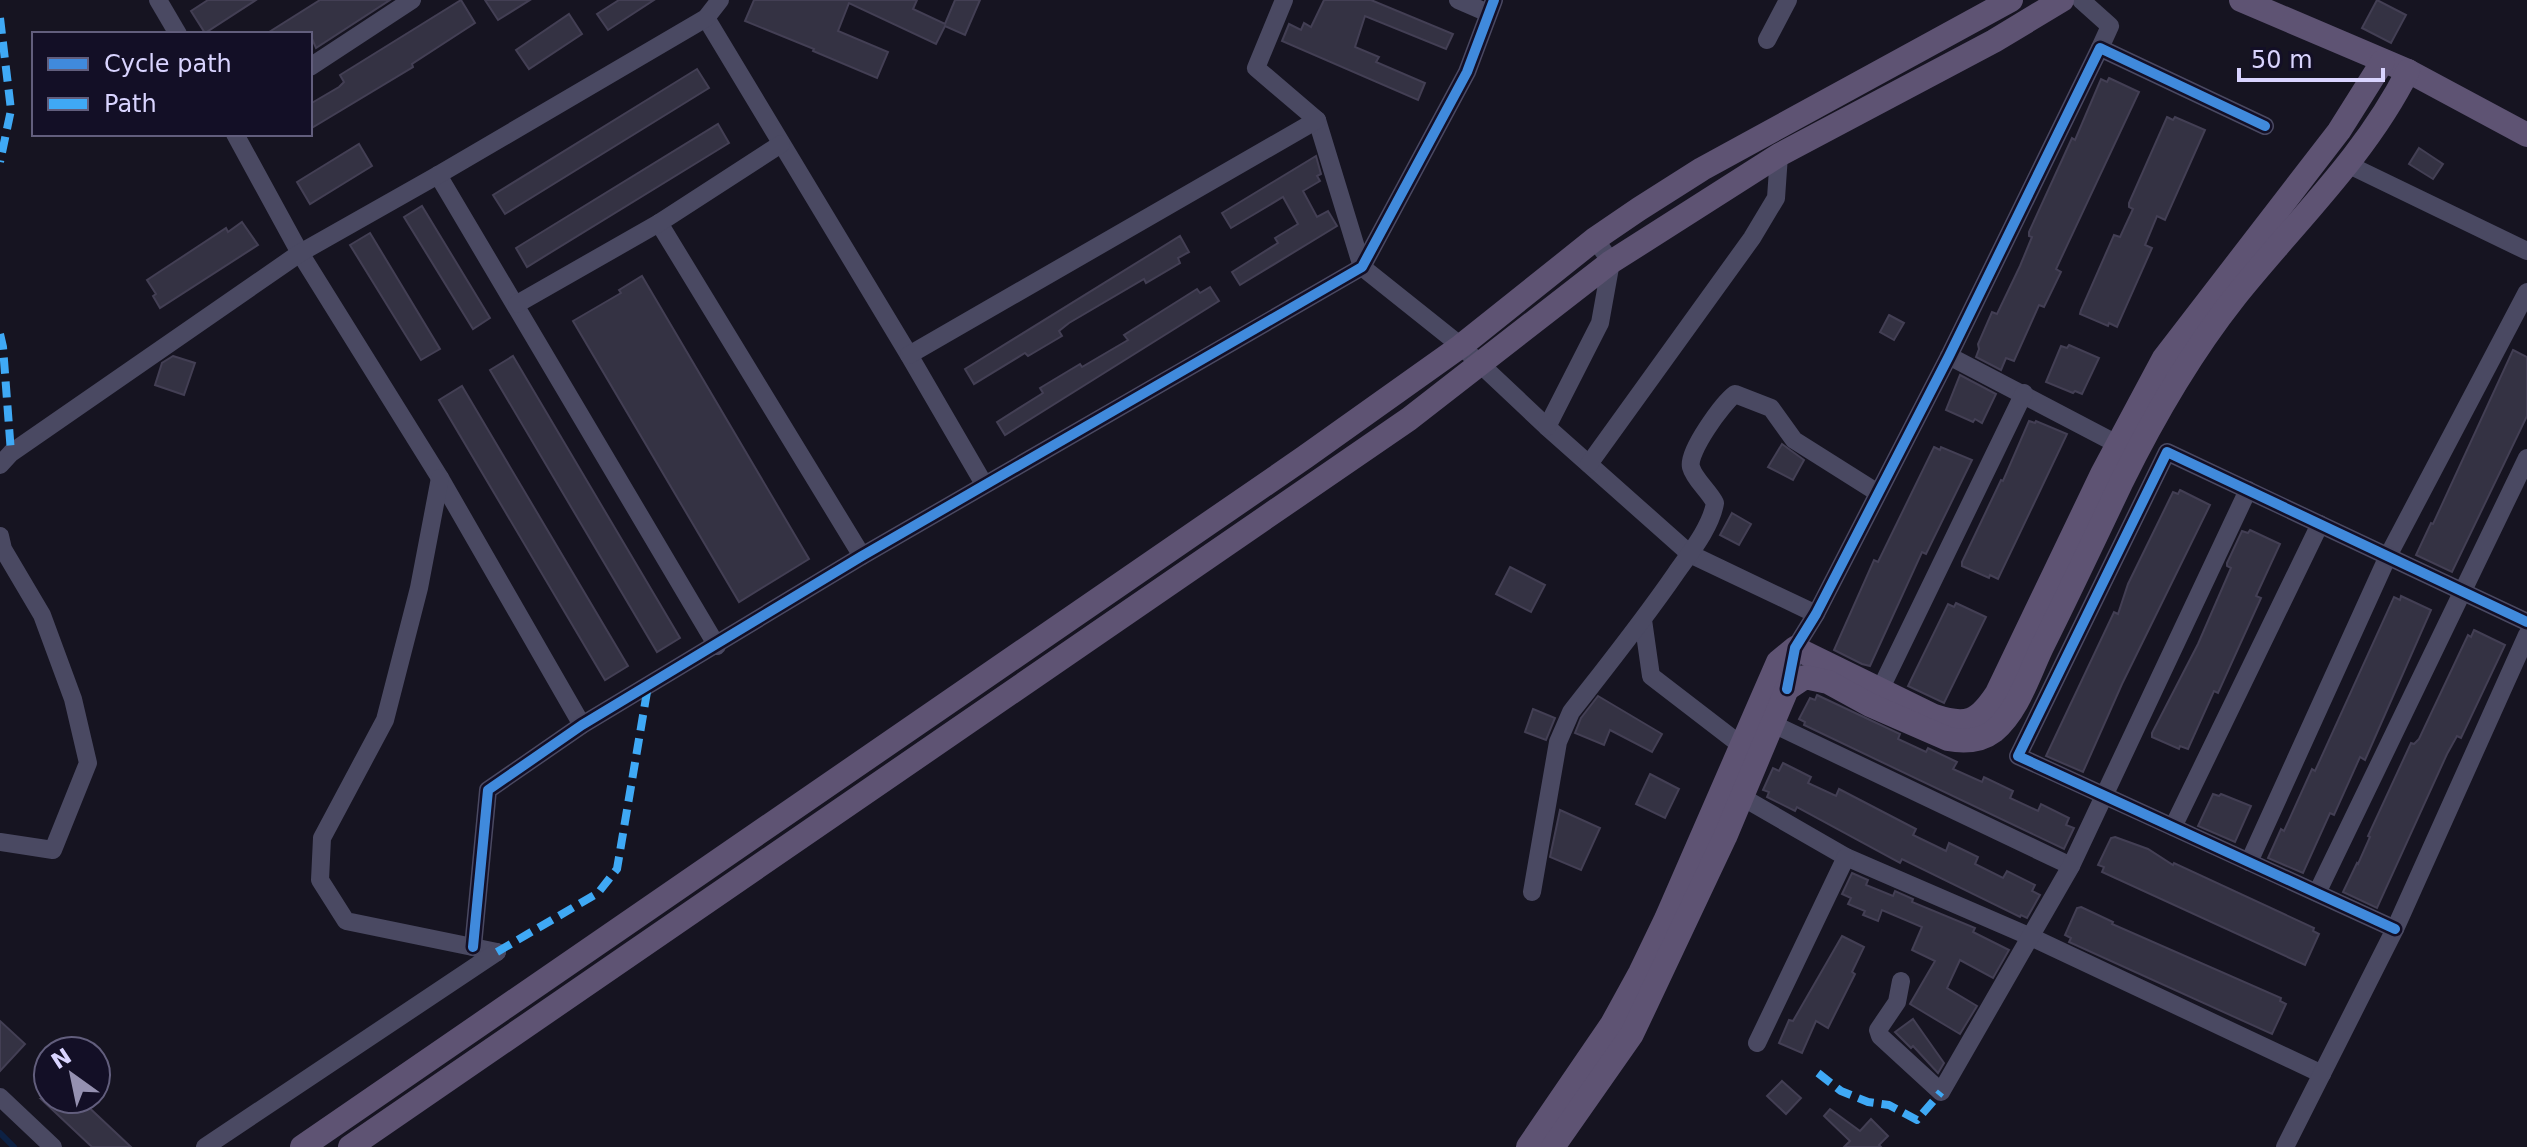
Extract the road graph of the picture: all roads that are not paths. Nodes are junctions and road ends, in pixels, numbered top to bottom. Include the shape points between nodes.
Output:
1 (158, 0) edge
2 (412, 0) edge
3 (720, 0) edge
4 (1284, 0) edge
5 (1458, 0) edge
6 (1788, 0) edge
7 (2011, 0) edge
8 (2081, 0) edge
9 (2241, 0) edge
10 (2053, 3) edge
11 (1491, 6) edge
12 (706, 18) junction
13 (177, 32) edge
14 (1767, 40) dead end
15 (2100, 48) junction
16 (2383, 61) junction
17 (312, 66) edge
18 (2408, 71) junction
19 (1317, 120) junction
20 (2265, 126) dead end
21 (2527, 135) edge
22 (236, 136) edge
23 (781, 144) junction
24 (1779, 155) junction
25 (2347, 164) junction
26 (438, 175) junction
27 (659, 223) junction
28 (1595, 239) junction
29 (2527, 251) edge
30 (300, 253) junction
31 (1611, 262) junction
32 (1362, 267) junction
33 (2527, 292) edge
34 (517, 304) junction
35 (1461, 346) junction
36 (909, 355) junction
37 (1949, 356) junction
38 (1482, 364) junction
39 (2024, 393) junction
40 (1547, 427) junction
41 (2144, 441) junction
42 (2117, 444) junction
43 (2167, 452) junction
44 (2527, 458) edge
45 (1589, 464) junction
46 (0, 465) edge
47 (440, 478) junction
48 (984, 484) junction
49 (2248, 490) junction
50 (1878, 493) junction
51 (2320, 524) junction
52 (0, 536) edge
53 (1690, 554) junction
54 (862, 556) junction
55 (2388, 556) junction
56 (2462, 591) junction
57 (1816, 614) junction
58 (1643, 620) junction
59 (2527, 622) edge
60 (1059, 626) junction
61 (2527, 635) edge
62 (717, 646) junction
63 (1074, 647) junction
64 (1795, 648) junction
65 (1787, 689) junction
66 (1880, 690) junction
67 (1773, 724) junction
68 (582, 725) junction
69 (1742, 746) junction
70 (2104, 795) junction
71 (1742, 797) junction
72 (2173, 827) junction
73 (0, 842) edge
74 (1846, 857) junction
75 (2249, 862) junction
76 (2071, 866) junction
77 (1532, 892) dead end
78 (2317, 893) junction
79 (2395, 929) junction
80 (2031, 937) junction
81 (473, 947) junction
82 (1901, 981) dead end
83 (1757, 1043) dead end
84 (2322, 1074) junction
85 (0, 1097) edge
86 (53, 1147) edge
87 (205, 1147) edge
88 (302, 1147) edge
89 (350, 1147) edge
90 (1528, 1147) edge
91 (1553, 1147) edge
92 (2285, 1147) edge

1 - 13 street
2 - 17 street
3 - 12 street
4 - 19 street via 1256,68
5 - 11 street
6 - 14 street
7 - 28 main road via 1702,169
8 - 15 street via 2110,26
9 - 16 main road
10 - 24 main road via 1994,41
11 - 32 street via 1467,72
12 - 23 street
12 - 26 street
15 - 20 street
15 - 37 street
16 - 18 main road
16 - 42 main road via 2339,131 2164,358
18 - 21 main road
18 - 25 main road
19 - 32 street
19 - 36 street
22 - 30 street
23 - 27 street
23 - 36 street
24 - 31 main road
24 - 45 street via 1776,198 1752,238
25 - 29 street
25 - 41 main road via 2212,327
26 - 30 street
26 - 34 street
27 - 34 street
27 - 54 street
28 - 31 street
28 - 35 main road
30 - 46 street
30 - 47 street
31 - 38 main road
31 - 40 street via 1600,323
32 - 35 street
32 - 48 street
33 - 55 street
34 - 62 street
35 - 38 street
35 - 60 main road
36 - 48 street
37 - 39 street
37 - 50 street
38 - 40 street
38 - 63 main road
39 - 42 street
39 - 66 street
40 - 45 street
41 - 43 street
41 - 65 main road via 2018,698 1991,733 1948,739 1812,676
42 - 66 main road via 1997,693 1979,716 1968,721 1945,719
43 - 49 street
43 - 70 street via 2018,756
44 - 56 street
45 - 53 street
47 - 68 street
47 - 81 street via 385,720 322,838 320,880 346,921
48 - 54 street
49 - 51 street
49 - 70 street
50 - 53 street via 1794,440 1771,408 1735,394 1689,462 1715,503
50 - 57 street
51 - 55 street
51 - 72 street
52 - 73 street via 42,615 73,699 88,763 53,850
53 - 57 street
53 - 58 street
54 - 62 street
55 - 56 street
55 - 75 street
56 - 59 street
56 - 78 street
57 - 64 street
58 - 69 street via 1651,676
58 - 77 street via 1563,728
60 - 63 street
60 - 88 main road
61 - 79 street
62 - 68 street
63 - 89 main road
64 - 65 street
64 - 66 main road
64 - 69 main road via 1778,662
65 - 67 main road
67 - 71 main road
67 - 76 street
68 - 81 street via 488,790
69 - 90 main road via 1640,973 1612,1024
70 - 72 street
70 - 76 street
71 - 74 street
71 - 91 main road via 1632,1034
72 - 75 street
74 - 80 street
74 - 83 street
75 - 78 street
76 - 80 street
78 - 79 street
79 - 84 street
80 - 82 street via 1941,1092 1880,1036 1878,1030 1897,1002
80 - 84 street
81 - 87 street via 497,952
84 - 92 street
85 - 86 street

